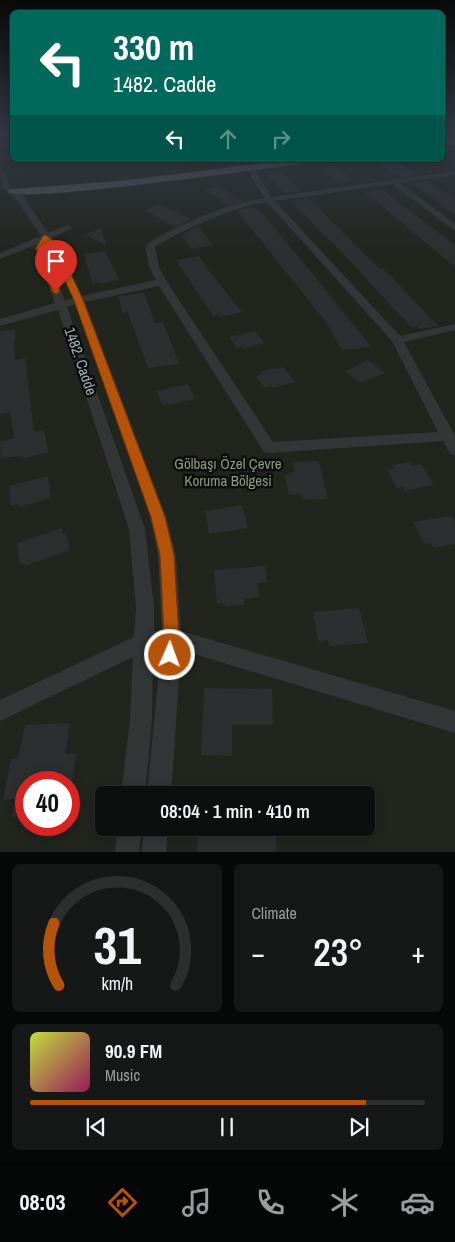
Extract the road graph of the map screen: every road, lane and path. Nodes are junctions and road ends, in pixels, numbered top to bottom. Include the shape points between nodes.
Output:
1 (253, 174) dead end
2 (2, 175) edge
3 (171, 175) edge
4 (190, 175) edge
5 (441, 175) edge
6 (392, 181) junction
7 (12, 192) junction
8 (0, 193) edge
9 (269, 199) junction
10 (68, 228) dead end
11 (455, 228) edge
12 (46, 237) junction
13 (0, 256) edge
14 (162, 282) junction
15 (79, 300) junction
16 (61, 306) junction
17 (0, 323) edge
18 (455, 327) edge
19 (397, 340) junction
20 (448, 436) junction
21 (455, 450) edge
22 (172, 638) junction
23 (144, 642) junction
24 (0, 711) edge
25 (455, 722) edge
26 (134, 786) edge
27 (160, 786) edge
28 (129, 836) edge
29 (155, 836) edge
30 (127, 852) edge
31 (154, 852) edge

1 - 9 street
2 - 7 street via 5,187
3 - 7 main road
4 - 7 main road
5 - 6 street
6 - 9 street
6 - 11 street
7 - 8 main road
7 - 12 street via 20,198
9 - 14 street via 226,210 166,234 150,246 154,267
9 - 19 street
10 - 12 street
12 - 13 street
12 - 15 street, 1482. Cadde via 53,244
12 - 16 street, 1482. Cadde via 40,248
14 - 15 street
14 - 20 street via 269,448
15 - 16 street
15 - 22 street, 1482. Cadde via 158,517 167,555
16 - 17 street
16 - 23 street, 1482. Cadde via 137,529 145,607
18 - 19 street
19 - 20 street
20 - 21 street
22 - 23 street
22 - 25 street
22 - 27 street, 1482. Cadde
23 - 24 street
23 - 26 street, 1482. Cadde
28 - 30 street
29 - 31 street

